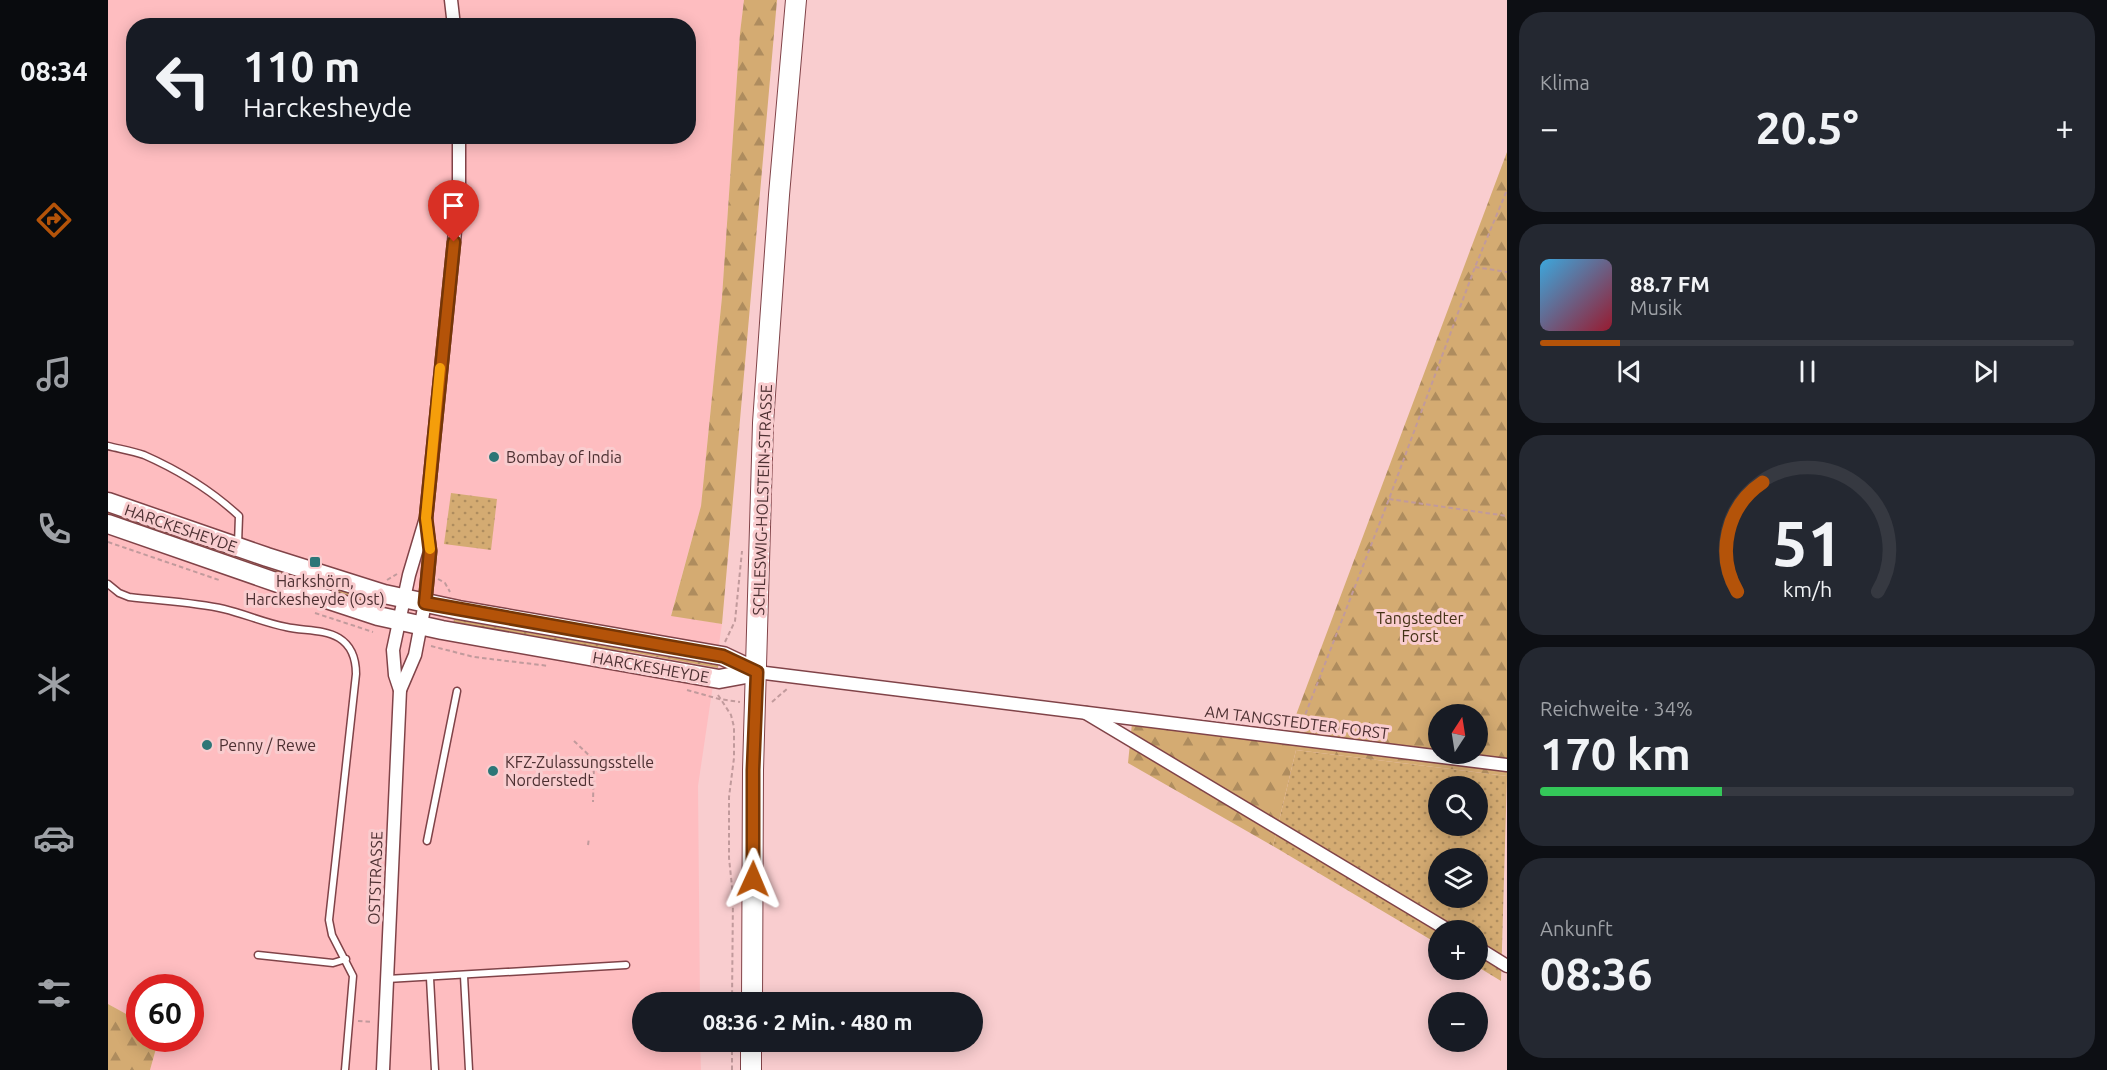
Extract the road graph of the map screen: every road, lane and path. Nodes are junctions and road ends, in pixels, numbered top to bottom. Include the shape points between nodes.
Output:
1 (451, 0) edge
2 (796, 0) edge
3 (453, 18) edge
4 (459, 144) edge
5 (1507, 190) edge
6 (1475, 267) junction
7 (1507, 272) edge
8 (108, 446) edge
9 (1389, 499) junction
10 (108, 502) edge
11 (1507, 516) edge
12 (426, 518) junction
13 (108, 524) edge
14 (238, 547) junction
15 (403, 574) dead end
16 (439, 579) dead end
17 (386, 582) dead end
18 (108, 584) edge
19 (449, 595) dead end
20 (404, 598) junction
21 (425, 603) junction
22 (398, 620) junction
23 (421, 625) junction
24 (438, 648) dead end
25 (550, 666) dead end
26 (757, 672) junction
27 (807, 678) junction
28 (680, 689) dead end
29 (400, 690) junction
30 (457, 691) dead end
31 (719, 699) junction
32 (736, 701) dead end
33 (766, 704) dead end
34 (1083, 711) junction
35 (1296, 738) junction
36 (574, 741) dead end
37 (1507, 765) edge
38 (593, 802) dead end
39 (589, 838) dead end
40 (427, 841) dead end
41 (588, 845) dead end
42 (1431, 920) edge
43 (1488, 954) edge
44 (258, 955) dead end
45 (346, 959) junction
46 (626, 965) dead end
47 (1507, 966) edge
48 (464, 976) junction
49 (430, 978) junction
50 (387, 979) junction
51 (732, 992) edge
52 (752, 992) edge
53 (350, 1020) junction
54 (385, 1023) junction
55 (732, 1052) edge
56 (751, 1052) edge
57 (384, 1069) edge
58 (345, 1070) edge
59 (435, 1070) edge
60 (469, 1070) edge
61 (732, 1070) edge
62 (751, 1070) edge

1 - 3 street
2 - 26 main road, SCHLESWIG-HOLSTEIN-STRASSE via 763,423
4 - 12 street, OSTSTRASSE via 454,242
5 - 6 path
6 - 7 path
6 - 9 path
8 - 14 lane via 143,455 224,502 240,516
9 - 11 path
9 - 35 path
10 - 14 main road, HARCKESHEYDE
12 - 20 street, OSTSTRASSE
12 - 21 street, OSTSTRASSE via 430,551
13 - 22 main road, HARCKESHEYDE
14 - 20 main road, HARCKESHEYDE
15 - 17 path via 387,578
16 - 19 path
18 - 45 lane via 129,597 214,607 283,627 325,633 350,649 356,674 329,920 332,935
20 - 21 main road, HARCKESHEYDE
20 - 22 street, OSTSTRASSE
21 - 23 street, OSTSTRASSE
21 - 26 main road, HARCKESHEYDE via 723,656
22 - 23 main road, HARCKESHEYDE
22 - 29 street, OSTSTRASSE via 393,650
23 - 26 main road, HARCKESHEYDE via 719,679
23 - 29 street, OSTSTRASSE via 415,655
24 - 25 path via 474,657
26 - 27 street, AM TANGSTEDTER FORST
26 - 52 main road, SCHLESWIG-HOLSTEIN-STRASSE
27 - 33 path
27 - 34 street, AM TANGSTEDTER FORST
28 - 31 path
29 - 50 street, OSTSTRASSE
30 - 40 lane
31 - 32 path
31 - 51 path via 734,727 729,797
34 - 35 street, AM TANGSTEDTER FORST
34 - 42 street, AM TANGSTEDTER FORST
35 - 37 street, AM TANGSTEDTER FORST
36 - 38 path via 594,760
39 - 41 path
43 - 47 street
44 - 45 lane via 333,963
45 - 53 lane via 353,976
46 - 48 lane
48 - 49 lane
48 - 60 lane
49 - 50 lane
49 - 59 lane
50 - 54 street, OSTSTRASSE
53 - 54 path
53 - 58 lane
54 - 57 street, OSTSTRASSE
55 - 61 path
56 - 62 main road

